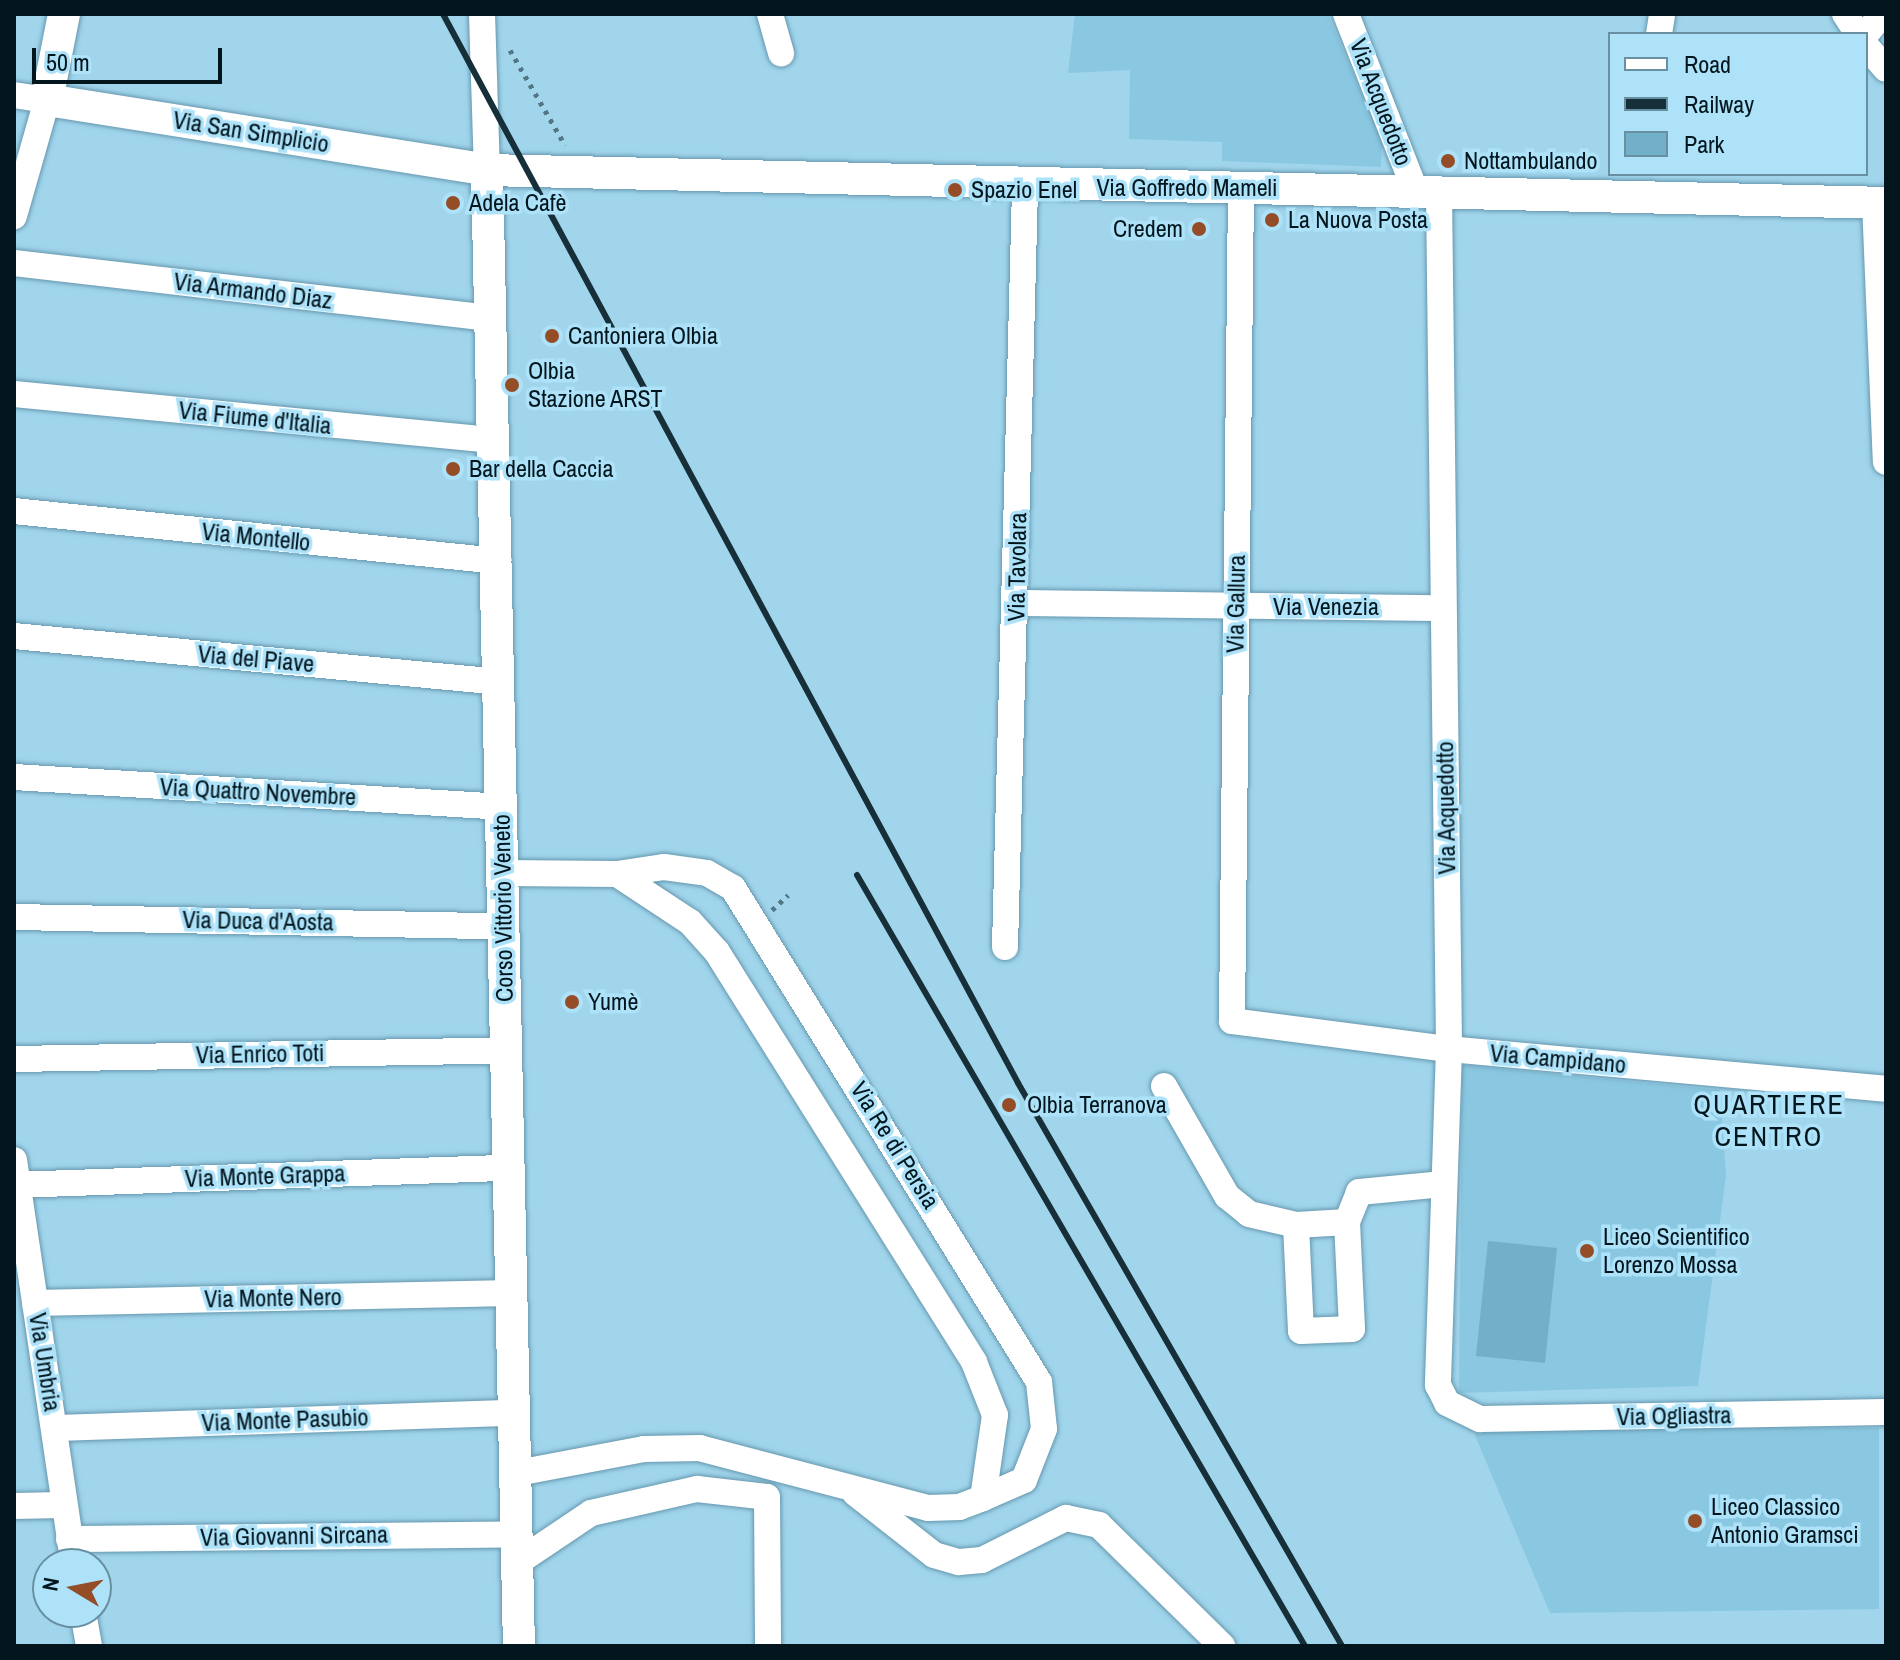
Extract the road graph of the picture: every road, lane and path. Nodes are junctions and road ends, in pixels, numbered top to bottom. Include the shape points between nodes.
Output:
1 (64, 14) edge
2 (482, 14) edge
3 (770, 14) edge
4 (1346, 14) edge
5 (1845, 14) edge
6 (1882, 14) edge
7 (1857, 32) edge
8 (1868, 32) edge
9 (506, 43) dead end
10 (1868, 48) edge
11 (781, 53) dead end
12 (1886, 69) edge
13 (14, 95) edge
14 (47, 100) junction
15 (574, 155) dead end
16 (487, 170) junction
17 (1639, 186) edge
18 (1025, 187) junction
19 (1241, 188) junction
20 (1427, 191) junction
21 (1881, 203) edge
22 (14, 216) edge
23 (14, 263) edge
24 (492, 318) junction
25 (14, 394) edge
26 (496, 440) junction
27 (1886, 462) edge
28 (14, 511) edge
29 (498, 561) junction
30 (1016, 603) junction
31 (1236, 607) junction
32 (1443, 608) junction
33 (14, 636) edge
34 (499, 682) junction
35 (14, 777) edge
36 (502, 807) junction
37 (503, 873) junction
38 (617, 874) junction
39 (14, 917) edge
40 (502, 926) junction
41 (1005, 947) dead end
42 (1232, 1021) joint
43 (1449, 1049) junction
44 (506, 1050) junction
45 (14, 1059) edge
46 (1164, 1086) dead end
47 (1886, 1089) edge
48 (510, 1168) junction
49 (16, 1176) edge
50 (1444, 1184) junction
51 (1347, 1222) junction
52 (1296, 1225) junction
53 (511, 1293) junction
54 (35, 1303) junction
55 (1886, 1412) edge
56 (515, 1413) junction
57 (1462, 1414) joint
58 (55, 1428) junction
59 (517, 1473) junction
60 (846, 1486) junction
61 (983, 1498) junction
62 (62, 1505) junction
63 (14, 1506) edge
64 (928, 1508) junction
65 (919, 1544) junction
66 (70, 1548) edge
67 (518, 1548) junction
68 (112, 1552) edge
69 (519, 1646) edge
70 (768, 1646) edge
71 (1222, 1646) edge

1 - 14 main road
2 - 16 street
3 - 11 street
4 - 20 street, Via Acquedotto
5 - 7 street
6 - 8 street
9 - 15 path
10 - 12 street
13 - 14 street, Via San Simplicio
14 - 16 main road, Via San Simplicio
14 - 22 street
16 - 18 main road, Via Goffredo Mameli
16 - 24 main road, Corso Vittorio Veneto
17 - 20 main road, Via Goffredo Mameli
17 - 21 main road, Via Goffredo Mameli
18 - 19 main road, Via Goffredo Mameli
18 - 30 street, Via Tavolara
19 - 20 main road, Via Goffredo Mameli
19 - 31 street, Via Gallura
20 - 32 street, Via Acquedotto
21 - 27 street
23 - 24 street, Via Armando Diaz
24 - 26 main road, Corso Vittorio Veneto
25 - 26 street, Via Fiume d'Italia
26 - 29 main road, Corso Vittorio Veneto
28 - 29 street, Via Montello
29 - 34 main road, Corso Vittorio Veneto
30 - 31 street, Via Venezia
30 - 41 street, Via Tavolara
31 - 32 street, Via Venezia
31 - 42 street, Via Gallura
32 - 43 street, Via Acquedotto
33 - 34 street, Via del Piave
34 - 36 main road, Corso Vittorio Veneto
35 - 36 street, Via Quattro Novembre
36 - 37 main road, Corso Vittorio Veneto
37 - 38 street, Via Re di Persia
37 - 40 main road, Corso Vittorio Veneto
38 - 61 street, Via Re di Persia via 690,922 717,952 974,1362 995,1415
38 - 61 street, Via Re di Persia via 664,867 707,873 733,888 1039,1382 1044,1429 1024,1480
39 - 40 street, Via Duca d'Aosta
40 - 44 main road, Corso Vittorio Veneto
42 - 43 street, Via Campidano
43 - 47 street, Via Campidano
43 - 50 street, Via Acquedotto
44 - 45 street, Via Enrico Toti
44 - 48 main road, Corso Vittorio Veneto
46 - 52 street via 1227,1196 1249,1214
48 - 49 street, Via Monte Grappa
48 - 53 main road, Corso Vittorio Veneto
49 - 54 street, Via Umbria
50 - 51 street via 1359,1192
50 - 57 street, Via Acquedotto via 1438,1385
51 - 52 street
51 - 52 street via 1352,1329 1301,1331
53 - 54 street, Via Monte Nero
53 - 56 main road, Corso Vittorio Veneto
54 - 58 street, Via Umbria
55 - 57 street, Via Ogliastra
56 - 58 street, Via Monte Pasubio
56 - 59 main road, Corso Vittorio Veneto
58 - 62 street, Via Umbria
59 - 60 street, Via Re di Persia via 644,1449 700,1448
59 - 67 main road, Corso Vittorio Veneto
60 - 64 street, Via Re di Persia
60 - 65 street
61 - 64 street, Via Re di Persia
62 - 63 street
62 - 66 street, Via Umbria
64 - 65 street via 916,1519
65 - 71 street via 959,1562 982,1560 1066,1518 1099,1525
67 - 68 street, Via Giovanni Sircana
67 - 69 main road, Corso Vittorio Veneto
67 - 70 street via 591,1513 697,1489 767,1497

